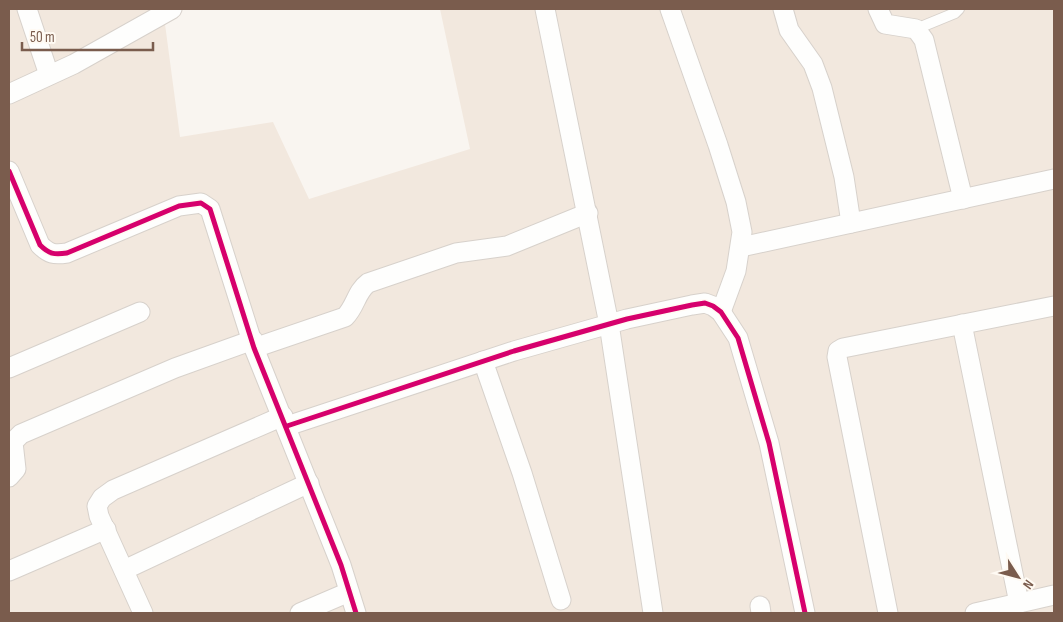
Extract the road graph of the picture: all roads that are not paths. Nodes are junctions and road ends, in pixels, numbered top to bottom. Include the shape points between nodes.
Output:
1 (27, 9) edge
2 (172, 9) edge
3 (546, 9) edge
4 (670, 9) edge
5 (783, 9) edge
6 (878, 9) edge
7 (959, 9) edge
8 (144, 16) edge
9 (916, 28) junction
10 (49, 75) junction
11 (9, 94) edge
12 (9, 171) edge
13 (1054, 179) edge
14 (963, 199) junction
15 (588, 213) junction
16 (851, 223) junction
17 (741, 247) junction
18 (1054, 306) edge
19 (140, 312) dead end
20 (721, 312) junction
21 (610, 324) junction
22 (962, 324) junction
23 (254, 344) junction
24 (483, 361) junction
25 (9, 368) edge
26 (285, 421) junction
27 (9, 477) edge
28 (309, 483) junction
29 (106, 529) junction
30 (124, 570) junction
31 (9, 571) edge
32 (349, 592) junction
33 (1054, 595) edge
34 (561, 600) dead end
35 (1019, 603) junction
36 (144, 613) edge
37 (300, 613) edge
38 (356, 613) edge
39 (653, 613) edge
40 (805, 613) edge
41 (888, 613) edge
42 (975, 613) edge

1 - 10 street
2 - 8 street
3 - 15 street
4 - 17 street via 736,202 742,232
5 - 16 street via 789,30 813,64 822,88 844,177
6 - 9 street via 885,24
7 - 9 lane
8 - 10 street
9 - 14 street via 924,40
10 - 11 street
12 - 23 street via 40,245 48,253 56,255 179,206 201,203 210,209
13 - 14 street
14 - 16 street
15 - 21 street
15 - 23 street via 507,246 456,253 368,282 360,289 352,310 344,317
16 - 17 street
17 - 20 street via 731,290
18 - 22 street
19 - 25 street
20 - 21 street via 705,303
20 - 40 street via 738,338 769,443
21 - 24 street
21 - 39 street
22 - 35 street
22 - 41 street via 843,348 838,354
23 - 26 street
23 - 27 street via 175,368 21,434 13,442 16,469
24 - 26 street
24 - 34 street
26 - 28 street
26 - 29 street via 113,490 97,506
28 - 30 street
28 - 32 street via 342,565
29 - 30 street
29 - 31 street
30 - 36 street
32 - 37 street
32 - 38 street
33 - 35 street
35 - 42 street

